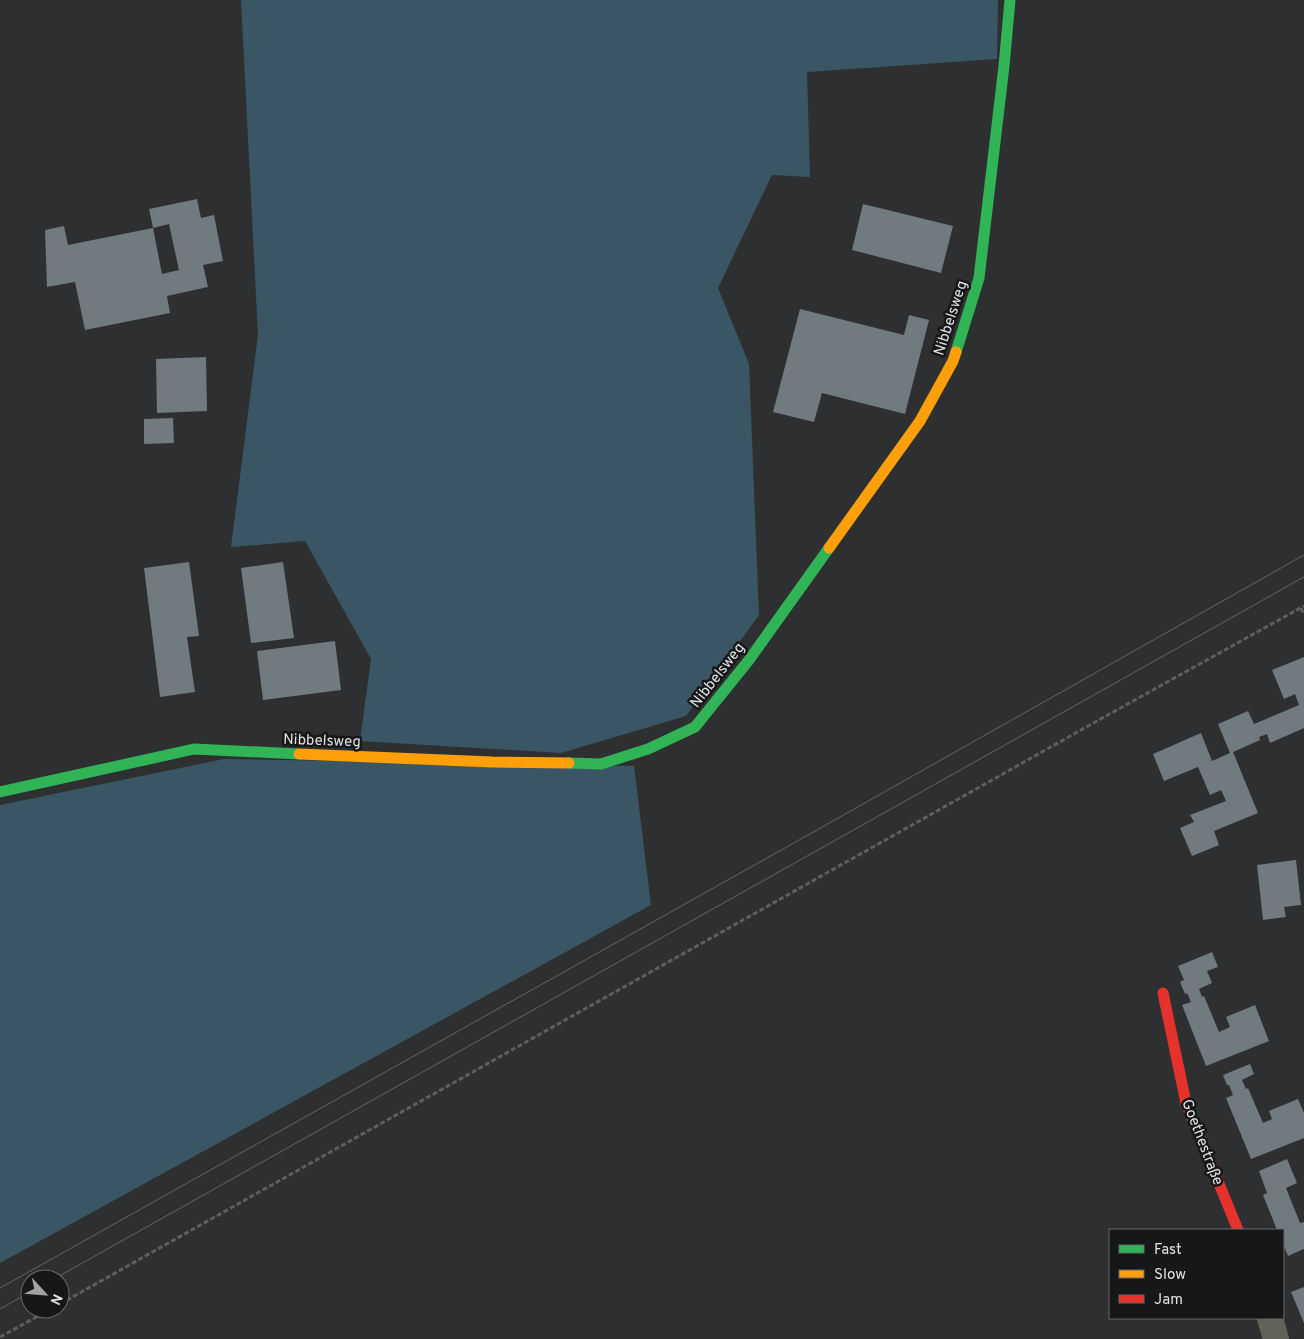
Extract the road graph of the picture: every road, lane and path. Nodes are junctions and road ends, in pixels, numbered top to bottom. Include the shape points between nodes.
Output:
1 (1010, 0) edge
2 (1302, 607) edge
3 (1304, 615) edge
4 (0, 792) edge
5 (1163, 993) dead end
6 (1238, 1229) edge
7 (70, 1298) edge
8 (32, 1319) edge
9 (1270, 1319) edge
10 (0, 1337) edge
11 (1276, 1339) edge

1 - 4 street, Nibbelsweg via 979,278 953,361 920,421 748,660 694,727 648,749 601,764 194,750
2 - 3 path
2 - 7 path
5 - 6 street, Goethestraße via 1186,1103
8 - 10 path
9 - 11 street

